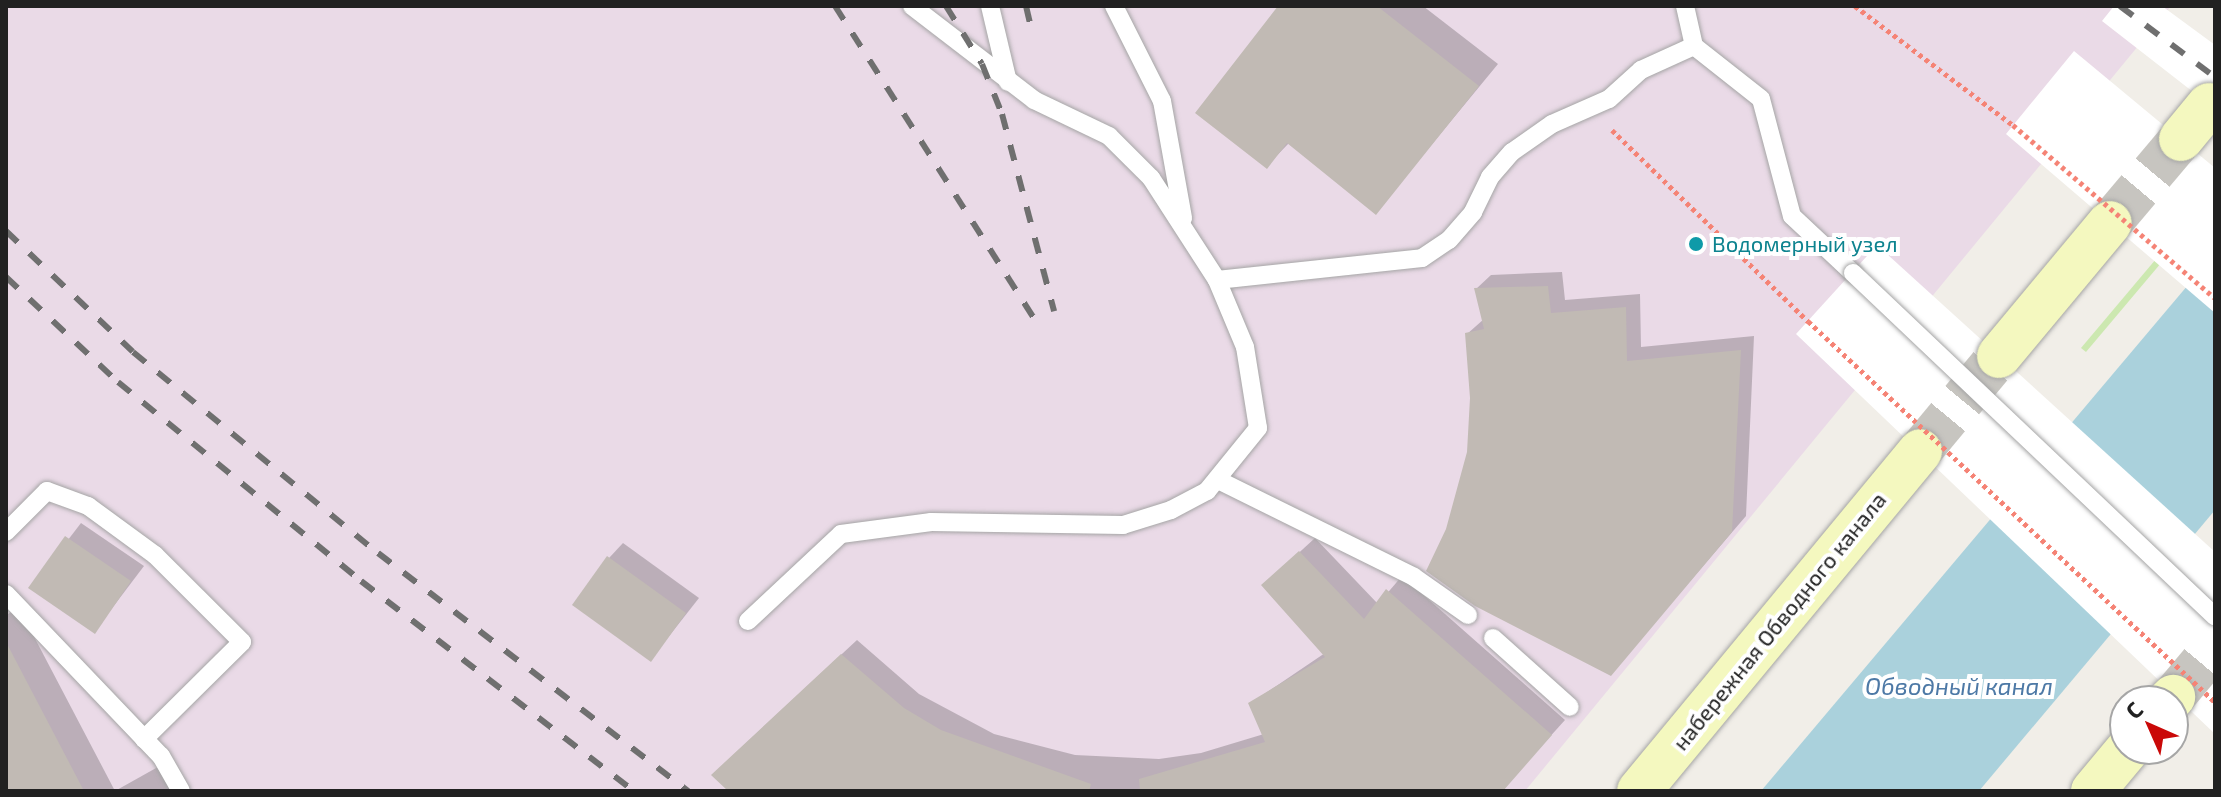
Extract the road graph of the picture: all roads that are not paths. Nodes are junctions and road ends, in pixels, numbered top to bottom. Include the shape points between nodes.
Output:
1 (912, 6) edge
2 (990, 6) edge
3 (1114, 6) edge
4 (1685, 6) edge
5 (1694, 46) junction
6 (1008, 82) junction
7 (2209, 105) dead end
8 (2181, 139) tunnel mouth
9 (1183, 221) junction
10 (2110, 223) tunnel mouth
11 (1217, 280) junction
12 (1999, 356) tunnel mouth
13 (1920, 451) tunnel mouth
14 (1220, 481) junction
15 (6, 532) edge
16 (6, 594) edge
17 (1468, 615) dead end
18 (2215, 617) edge
19 (748, 621) dead end
20 (1493, 638) dead end
21 (1570, 707) dead end
22 (144, 739) junction
23 (2115, 765) edge
24 (181, 791) edge
25 (1639, 791) edge
26 (2093, 791) edge

1 - 6 lane
2 - 6 lane
3 - 9 lane via 1162,101
4 - 5 lane
5 - 11 lane via 1641,70 1609,99 1552,124 1512,152 1457,231 1422,258
5 - 18 lane, bridge via 1761,99 1792,216
6 - 9 lane via 1109,136 1151,178
7 - 8 main road
9 - 11 lane
10 - 12 main road
11 - 14 lane via 1245,347 1258,428
13 - 25 main road, набережная Обводного канала
14 - 17 lane via 1414,577
14 - 19 lane via 1171,510 1123,525 931,522 841,534
15 - 22 lane via 47,491 88,506 155,555 242,642
16 - 22 lane
20 - 21 lane
22 - 24 lane
23 - 26 main road

